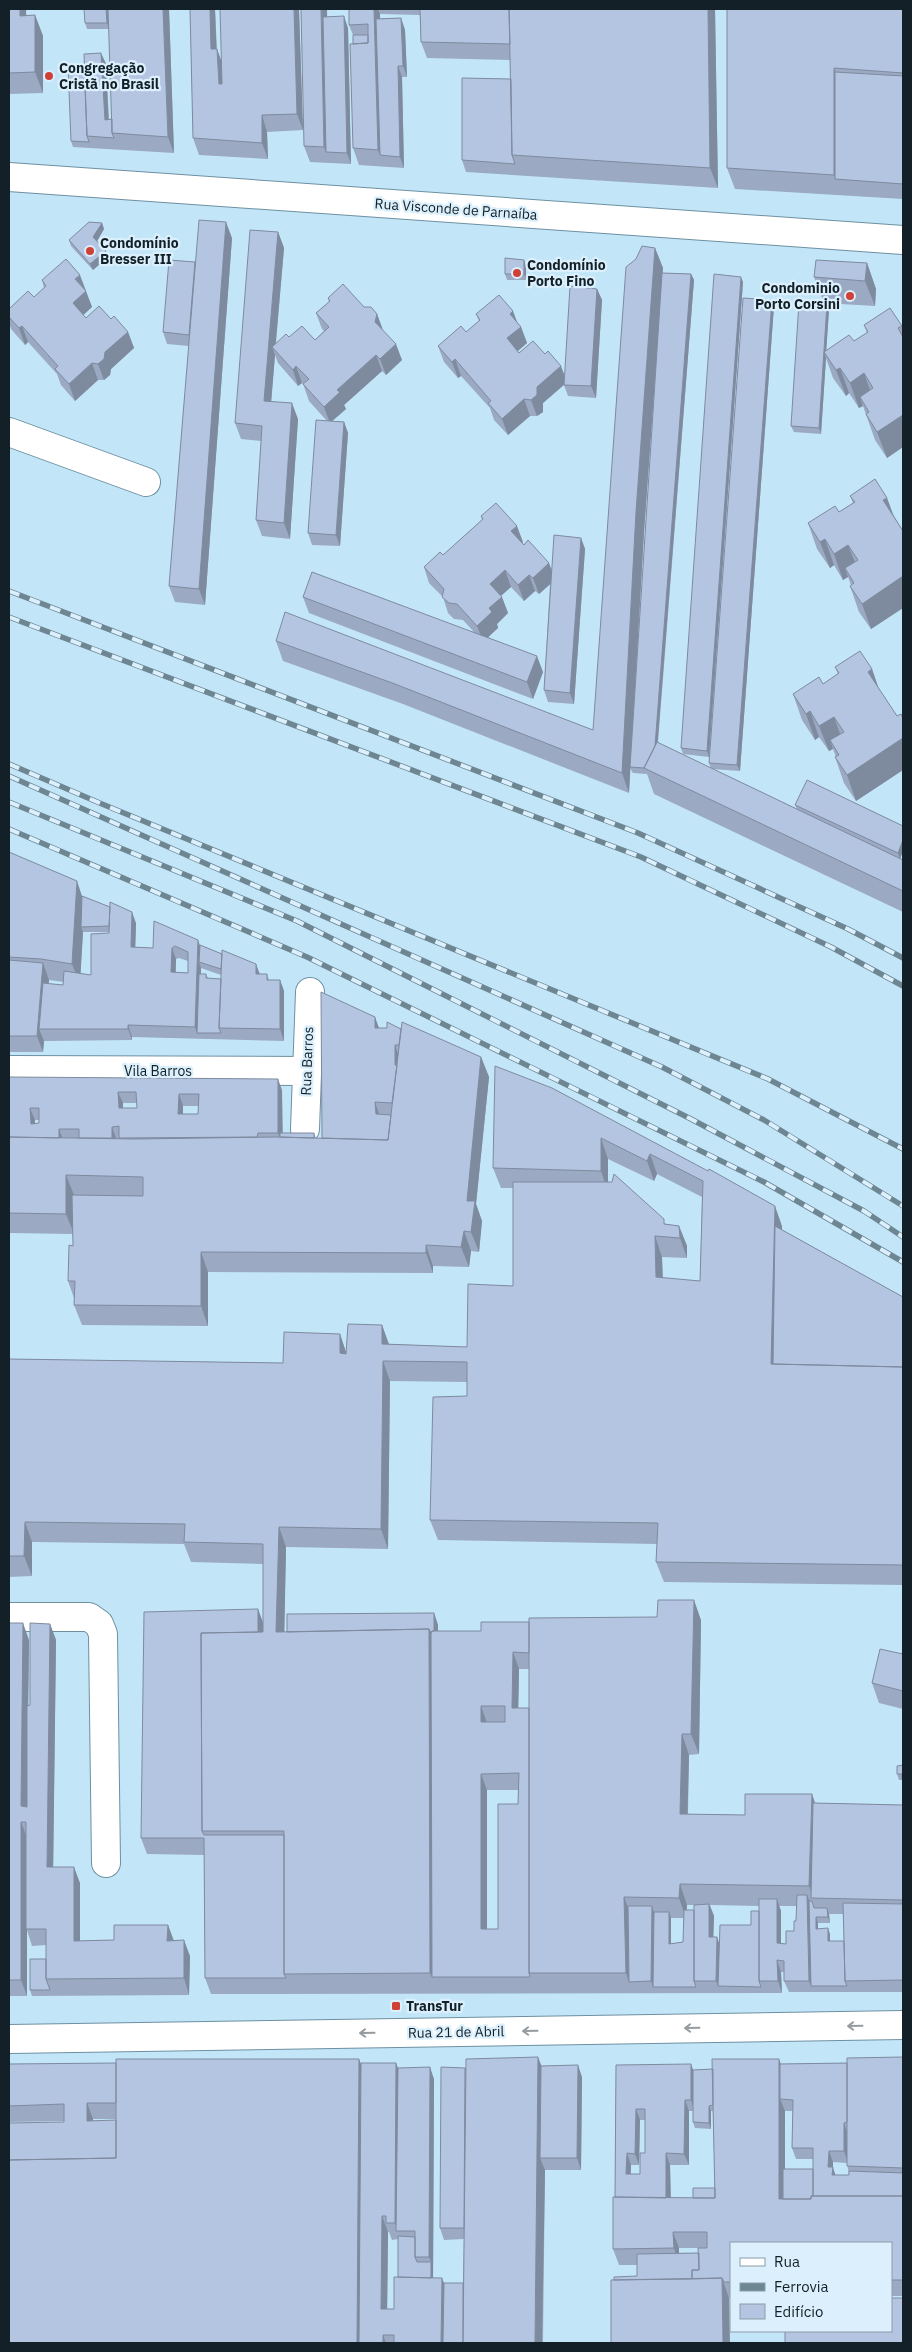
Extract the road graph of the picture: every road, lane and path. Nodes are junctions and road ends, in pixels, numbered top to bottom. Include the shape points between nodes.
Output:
1 (9, 177) edge
2 (903, 240) edge
3 (9, 432) edge
4 (146, 482) dead end
5 (310, 992) dead end
6 (9, 1070) edge
7 (307, 1071) junction
8 (305, 1129) dead end
9 (9, 1617) edge
10 (106, 1863) dead end
11 (903, 2025) edge
12 (9, 2039) edge

1 - 2 street, Rua Visconde de Parnaíba
3 - 4 street
5 - 7 street, Rua Barros
6 - 7 street, Vila Barros
7 - 8 street, Rua Barros
9 - 10 street via 88,1617 99,1624 103,1634
11 -> 12 street, Rua 21 de Abril

